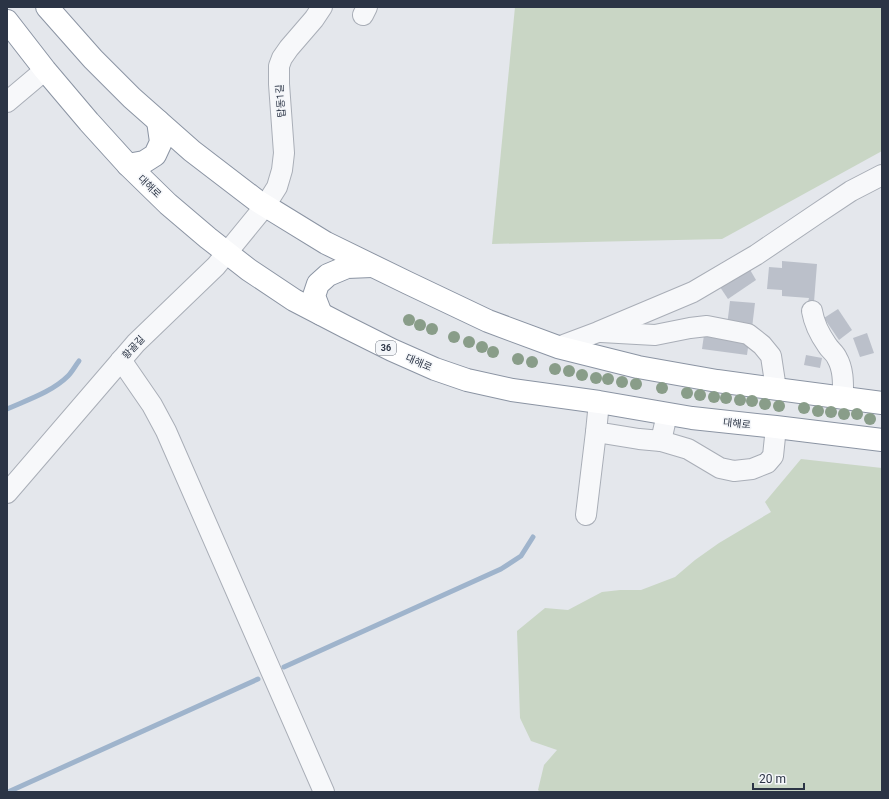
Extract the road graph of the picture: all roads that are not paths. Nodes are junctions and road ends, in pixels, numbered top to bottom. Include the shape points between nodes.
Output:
1 (47, 7) edge
2 (322, 7) edge
3 (8, 23) edge
4 (45, 70) junction
5 (7, 102) edge
6 (158, 121) junction
7 (128, 165) junction
8 (882, 175) edge
9 (265, 206) junction
10 (227, 253) junction
11 (373, 266) junction
12 (812, 311) dead end
13 (321, 314) junction
14 (598, 332) junction
15 (558, 346) junction
16 (121, 360) junction
17 (776, 389) junction
18 (843, 398) junction
19 (599, 402) junction
20 (882, 403) edge
21 (667, 414) junction
22 (776, 427) junction
23 (596, 432) junction
24 (882, 440) edge
25 (661, 441) junction
26 (7, 493) edge
27 (586, 515) dead end
28 (324, 792) edge

1 - 6 highway via 93,59
2 - 9 street, 탑동1길 via 289,48 279,66 284,153 277,187
3 - 4 highway, 대해로 / 36
4 - 5 street
4 - 7 highway, 대해로 / 36
6 - 7 highway via 161,142 155,155 144,162
6 - 9 highway via 192,151
7 - 10 highway, 대해로 / 36 via 168,204
8 - 14 street via 851,191 756,255 693,292
9 - 10 street, 황골길
9 - 11 highway
10 - 13 highway, 대해로 / 36 via 294,300
10 - 16 street, 황골길
11 - 13 highway via 347,267 328,275 318,284 314,296
11 - 15 highway via 488,321
12 - 18 street via 818,329 838,358 842,373
13 - 19 highway, 대해로 / 36 via 434,369 467,380 512,390
14 - 15 street
14 - 17 street via 655,335 707,326 748,334 762,344 771,356
15 - 17 highway via 638,367 717,382
16 - 26 street, 황골길
16 - 28 street via 152,405 166,431
17 - 18 highway
18 - 20 highway
19 - 21 highway, 대해로 / 36
19 - 23 street
21 - 22 highway, 대해로 / 36
21 - 25 street
22 - 24 highway, 대해로 / 36
22 - 25 street via 773,456 768,462 752,469 734,472 720,468 688,449
23 - 25 street
23 - 27 street

